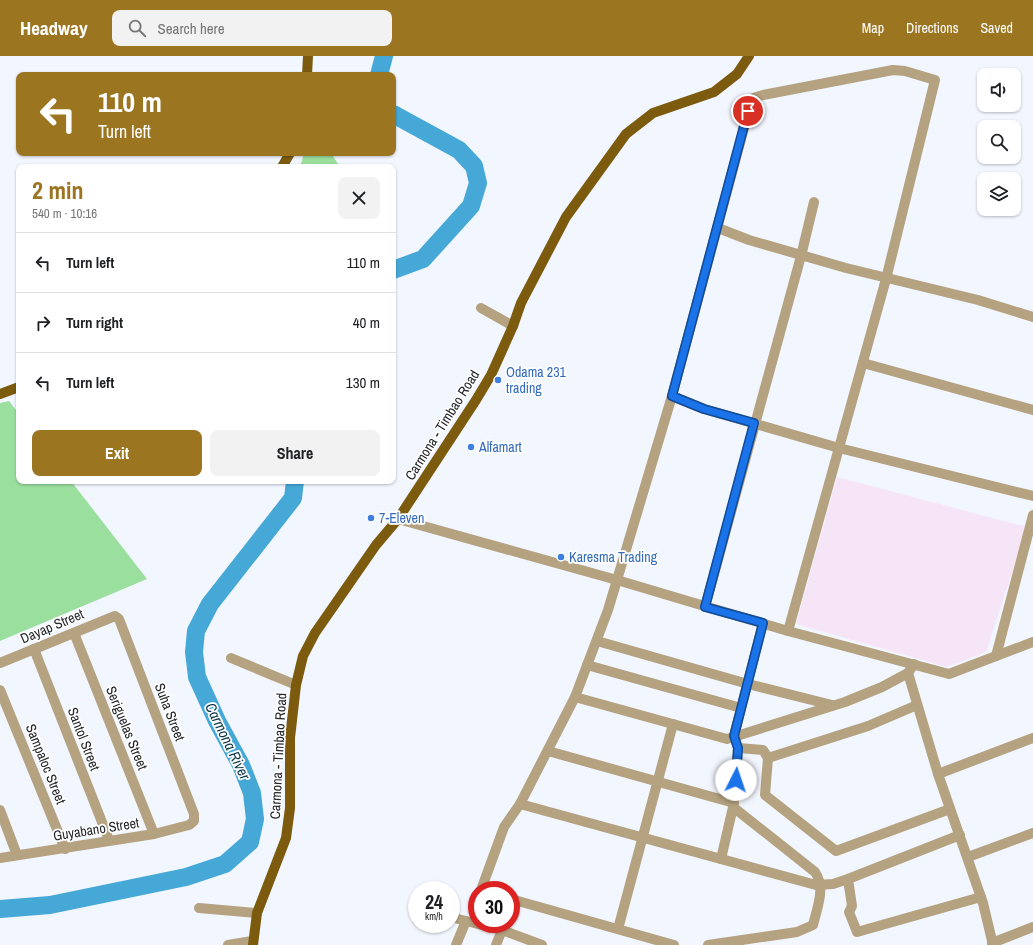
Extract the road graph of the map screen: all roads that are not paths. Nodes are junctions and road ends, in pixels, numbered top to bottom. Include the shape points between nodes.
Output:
1 (308, 56) edge
2 (749, 56) edge
3 (307, 72) edge
4 (814, 202) dead end
5 (718, 228) junction
6 (801, 256) junction
7 (886, 279) junction
8 (481, 308) dead end
9 (1033, 317) edge
10 (513, 326) junction
11 (863, 363) junction
12 (16, 388) edge
13 (0, 394) edge
14 (672, 396) junction
15 (1033, 410) edge
16 (754, 423) junction
17 (839, 448) junction
18 (1033, 496) edge
19 (1033, 515) edge
20 (398, 519) junction
21 (617, 580) junction
22 (705, 607) junction
23 (115, 616) joint
24 (763, 623) junction
25 (788, 630) junction
26 (74, 633) junction
27 (597, 641) junction
28 (1033, 642) edge
29 (34, 649) junction
30 (996, 656) junction
31 (231, 658) dead end
32 (0, 663) edge
33 (914, 664) junction
34 (587, 665) junction
35 (908, 673) junction
36 (748, 684) junction
37 (296, 685) junction
38 (0, 690) edge
39 (575, 697) junction
40 (917, 705) junction
41 (832, 706) junction
42 (742, 708) junction
43 (674, 724) junction
44 (734, 736) junction
45 (1033, 738) edge
46 (738, 748) junction
47 (548, 751) junction
48 (768, 758) junction
49 (938, 774) junction
50 (658, 782) junction
51 (520, 804) junction
52 (734, 805) junction
53 (950, 809) junction
54 (0, 810) edge
55 (194, 820) joint
56 (1033, 833) edge
57 (154, 834) junction
58 (960, 835) junction
59 (642, 838) junction
60 (109, 840) junction
61 (65, 849) junction
62 (16, 855) junction
63 (0, 858) edge
64 (968, 858) junction
65 (721, 859) junction
66 (848, 879) junction
67 (484, 881) edge
68 (820, 885) junction
69 (981, 897) junction
70 (520, 901) edge
71 (199, 908) dead end
72 (257, 913) junction
73 (468, 922) edge
74 (1033, 927) edge
75 (618, 929) junction
76 (501, 933) edge
77 (509, 933) edge
78 (252, 943) edge
79 (993, 944) edge
80 (228, 945) edge
81 (456, 945) edge
82 (496, 945) edge
83 (539, 945) edge
84 (674, 945) edge
85 (708, 945) edge

1 - 3 main road
2 - 10 main road, Carmona - Timbao Road via 737,74 714,92 654,113 626,134 566,217 521,303
4 - 6 street
5 - 6 street
5 - 7 street via 748,111 754,98 893,70 935,80
5 - 14 street
6 - 7 street
6 - 16 street
7 - 9 street via 978,300
7 - 11 street
8 - 10 street
10 - 20 main road, Carmona - Timbao Road via 490,375
11 - 15 street
11 - 17 street
12 - 13 main road
14 - 16 street via 704,409
14 - 21 street
16 - 17 street
16 - 22 street
17 - 18 street
17 - 25 street
19 - 30 street
20 - 21 street
20 - 37 main road, Carmona - Timbao Road via 376,545 315,633 303,656
21 - 22 street
21 - 27 street
22 - 24 street
23 - 26 street, Dayap Street
23 - 55 street, Suha Street via 119,620 194,814
24 - 25 street
24 - 36 street
25 - 33 street
26 - 29 street, Dayap Street
26 - 57 street, Seriguelas Street
27 - 34 street
27 - 36 street
28 - 30 street
29 - 32 street, Dayap Street
29 - 60 street, Santol Street
30 - 33 street via 949,674
31 - 37 street
33 - 35 street
34 - 39 street
34 - 42 street
35 - 40 street
35 - 41 street via 882,687
36 - 41 street
36 - 42 street
37 - 72 main road, Carmona - Timbao Road via 290,738 290,808 286,838
38 - 61 street, Sampaloc Street
39 - 43 street
39 - 47 street
40 - 48 street via 868,726
40 - 49 street
41 - 44 street
42 - 44 street
43 - 44 street via 727,739
43 - 50 street
44 - 46 street
45 - 49 street
46 - 48 street via 763,750
46 - 52 street
47 - 50 street
47 - 51 street
48 - 53 street via 765,795 836,851
49 - 53 street
50 - 52 street
50 - 59 street
51 - 59 street
51 - 67 street via 504,827
52 - 65 street
52 - 68 street via 815,872 820,879
53 - 58 street
54 - 62 street
55 - 57 street, Guyabano Street via 189,825
56 - 64 street
57 - 60 street, Guyabano Street
58 - 64 street
58 - 66 street
59 - 65 street
59 - 75 street
60 - 61 street, Guyabano Street
61 - 62 street, Guyabano Street
62 - 63 street, Guyabano Street
64 - 69 street
65 - 68 street
66 - 68 street
66 - 69 street via 852,906 849,912 856,932
68 - 85 street via 820,897 813,925 797,932
69 - 79 street
70 - 75 street
71 - 72 street
72 - 78 main road, Carmona - Timbao Road
73 - 81 street via 462,920
74 - 79 street
75 - 84 street
76 - 82 street
77 - 83 street
78 - 80 street

